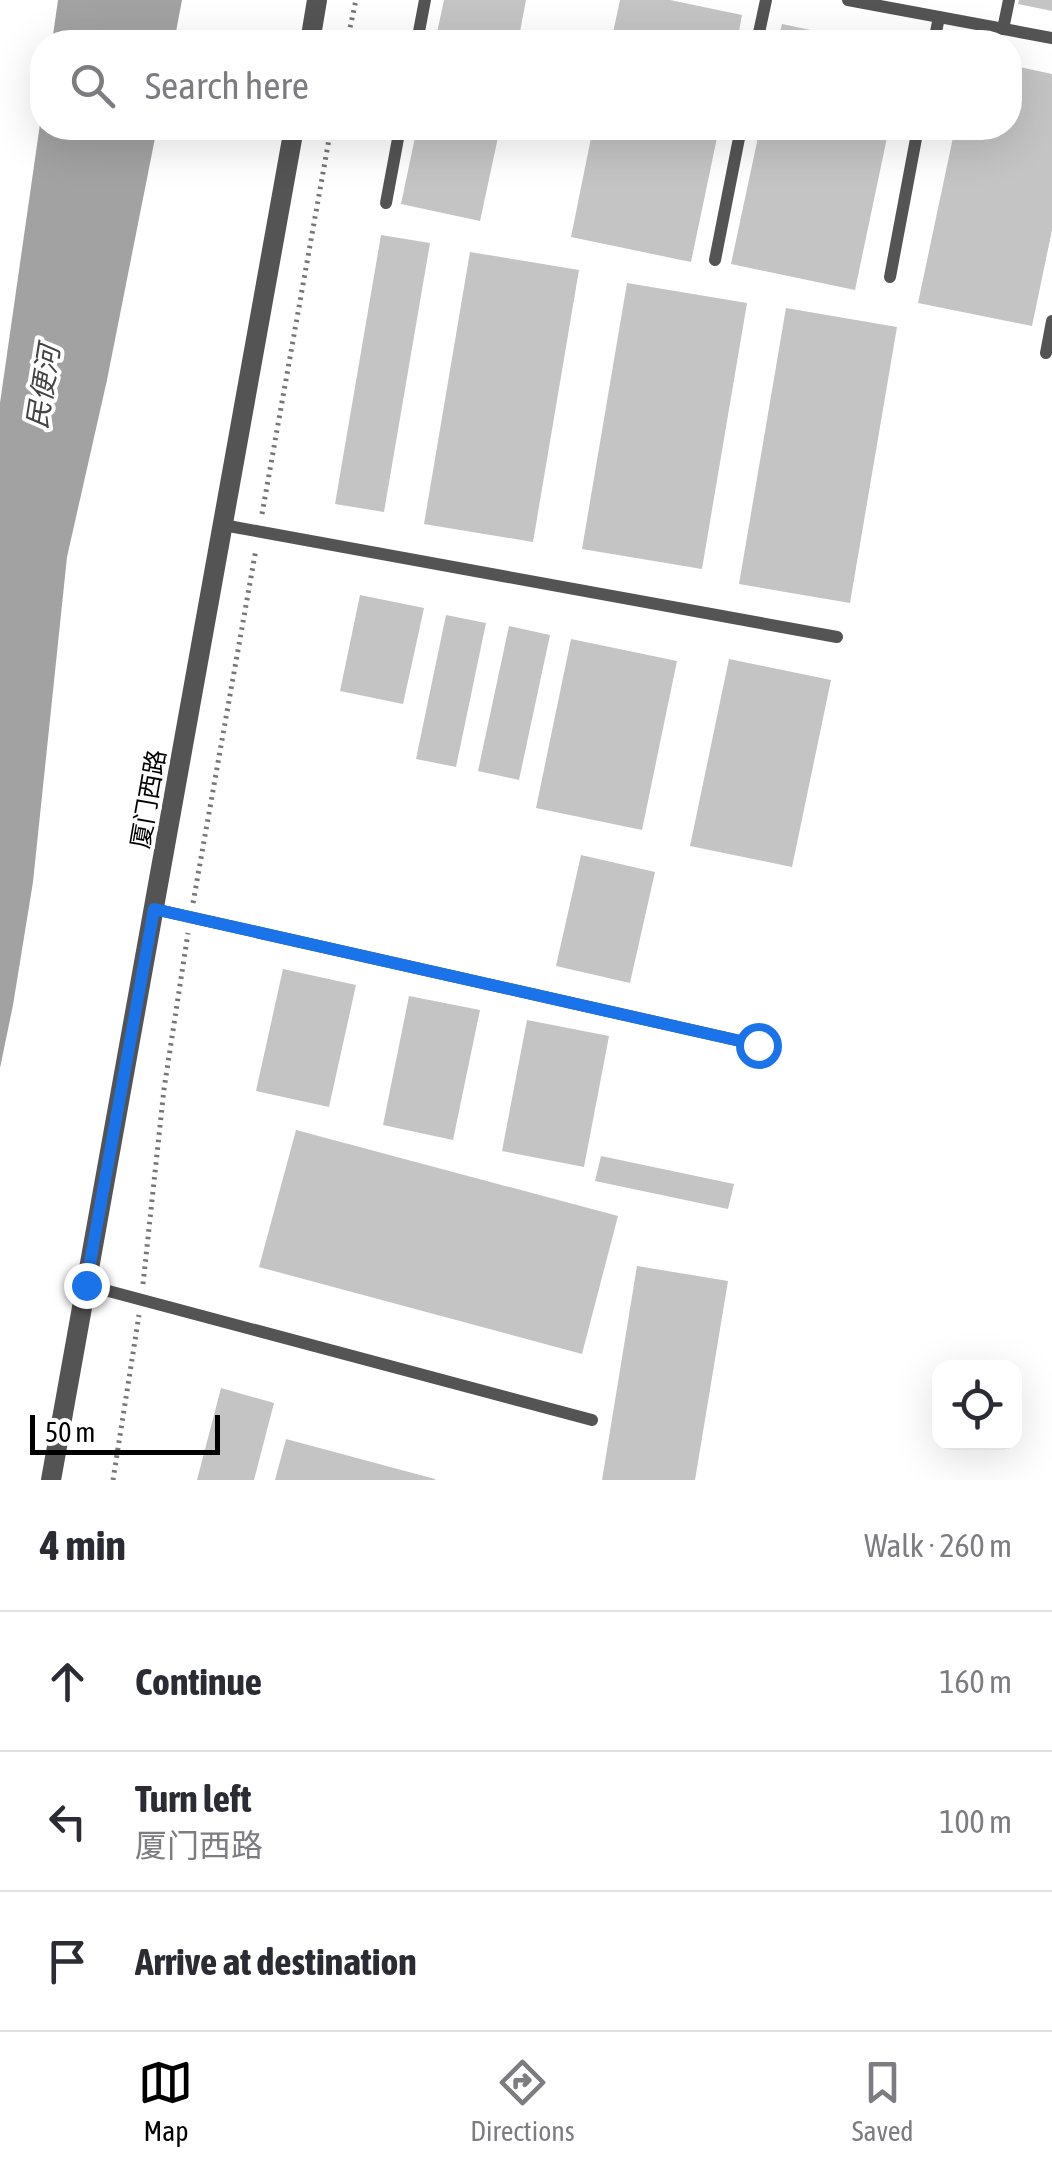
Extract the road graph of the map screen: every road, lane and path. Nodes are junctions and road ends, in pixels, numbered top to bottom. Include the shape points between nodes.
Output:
1 (317, 0) edge
2 (356, 0) edge
3 (425, 0) edge
4 (766, 0) edge
5 (848, 0) edge
6 (1008, 0) edge
7 (939, 17) junction
8 (1002, 29) junction
9 (312, 30) edge
10 (350, 30) edge
11 (419, 30) edge
12 (760, 30) edge
13 (936, 30) edge
14 (1008, 30) edge
15 (1022, 33) edge
16 (1052, 38) edge
17 (292, 140) edge
18 (329, 140) edge
19 (398, 140) edge
20 (739, 140) edge
21 (916, 140) edge
22 (386, 203) dead end
23 (715, 260) dead end
24 (890, 277) dead end
25 (1052, 321) edge
26 (1046, 353) dead end
27 (223, 524) junction
28 (259, 532) junction
29 (837, 637) dead end
30 (154, 909) junction
31 (190, 918) junction
32 (758, 1045) dead end
33 (86, 1285) junction
34 (142, 1300) junction
35 (592, 1420) dead end
36 (51, 1480) edge
37 (113, 1480) edge

1 - 9 street
2 - 10 path
3 - 11 lane
4 - 12 lane
5 - 7 lane
6 - 8 lane
7 - 8 lane
7 - 13 lane
8 - 14 lane
15 - 16 lane
17 - 27 street, 厦门西路
18 - 28 path
19 - 22 lane
20 - 23 lane
21 - 24 lane
25 - 26 lane
27 - 28 lane
27 - 30 street, 厦门西路
28 - 29 lane
28 - 31 path
30 - 31 lane
30 - 33 street, 厦门西路
31 - 32 lane
31 - 34 path
33 - 34 lane
33 - 36 street, 厦门西路
34 - 35 lane
34 - 37 path

